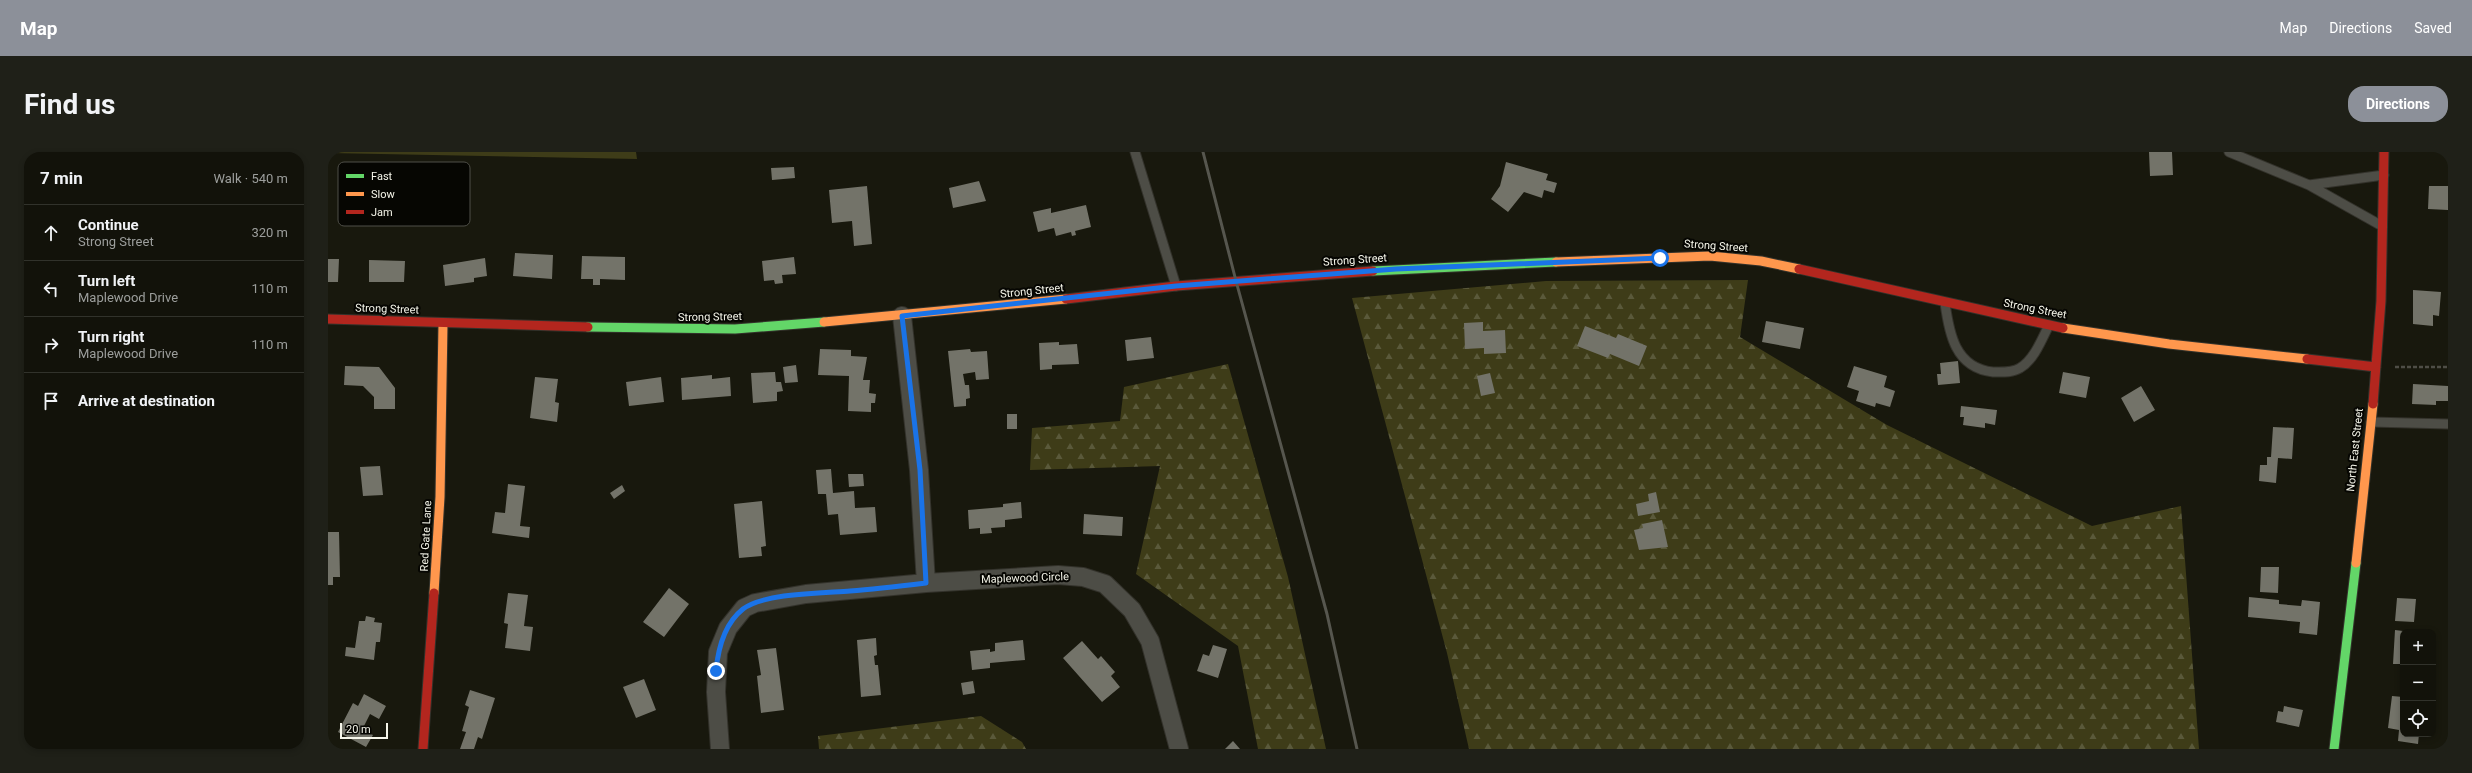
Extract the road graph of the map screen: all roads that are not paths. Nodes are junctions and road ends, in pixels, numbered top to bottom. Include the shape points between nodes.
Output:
1 (1135, 152) edge
2 (2229, 152) edge
3 (2384, 152) edge
4 (2384, 175) junction
5 (2309, 185) junction
6 (2385, 228) junction
7 (1176, 286) junction
8 (1945, 303) junction
9 (902, 316) junction
10 (328, 319) edge
11 (443, 324) junction
12 (2049, 325) junction
13 (2376, 367) junction
14 (2370, 422) junction
15 (2448, 424) edge
16 (926, 583) junction
17 (423, 749) edge
18 (720, 749) edge
19 (1179, 749) edge
20 (2334, 749) edge

1 - 7 lane
2 - 5 lane
3 - 4 main road, North East Street
4 - 5 lane
4 - 6 main road, North East Street
5 - 6 lane
6 - 13 main road, North East Street
7 - 8 main road, Strong Street via 1396,269 1660,258 1683,254 1760,262
7 - 9 main road, Strong Street
8 - 12 main road, Strong Street
8 - 12 lane via 1951,338 1957,351 1974,366 1988,371 2001,372 2020,368 2034,353
9 - 11 main road, Strong Street via 735,329 673,330
9 - 16 street via 920,470
10 - 11 main road, Strong Street
11 - 17 main road, Red Gate Lane via 440,497
12 - 13 main road, Strong Street via 2135,339
13 - 14 main road, North East Street
14 - 15 lane
14 - 20 main road, North East Street
16 - 18 street, Maplewood Circle via 806,594 755,603 744,608 728,628 718,652 716,692
16 - 19 street, Maplewood Circle via 1058,575 1088,578 1105,584 1132,610 1150,641

